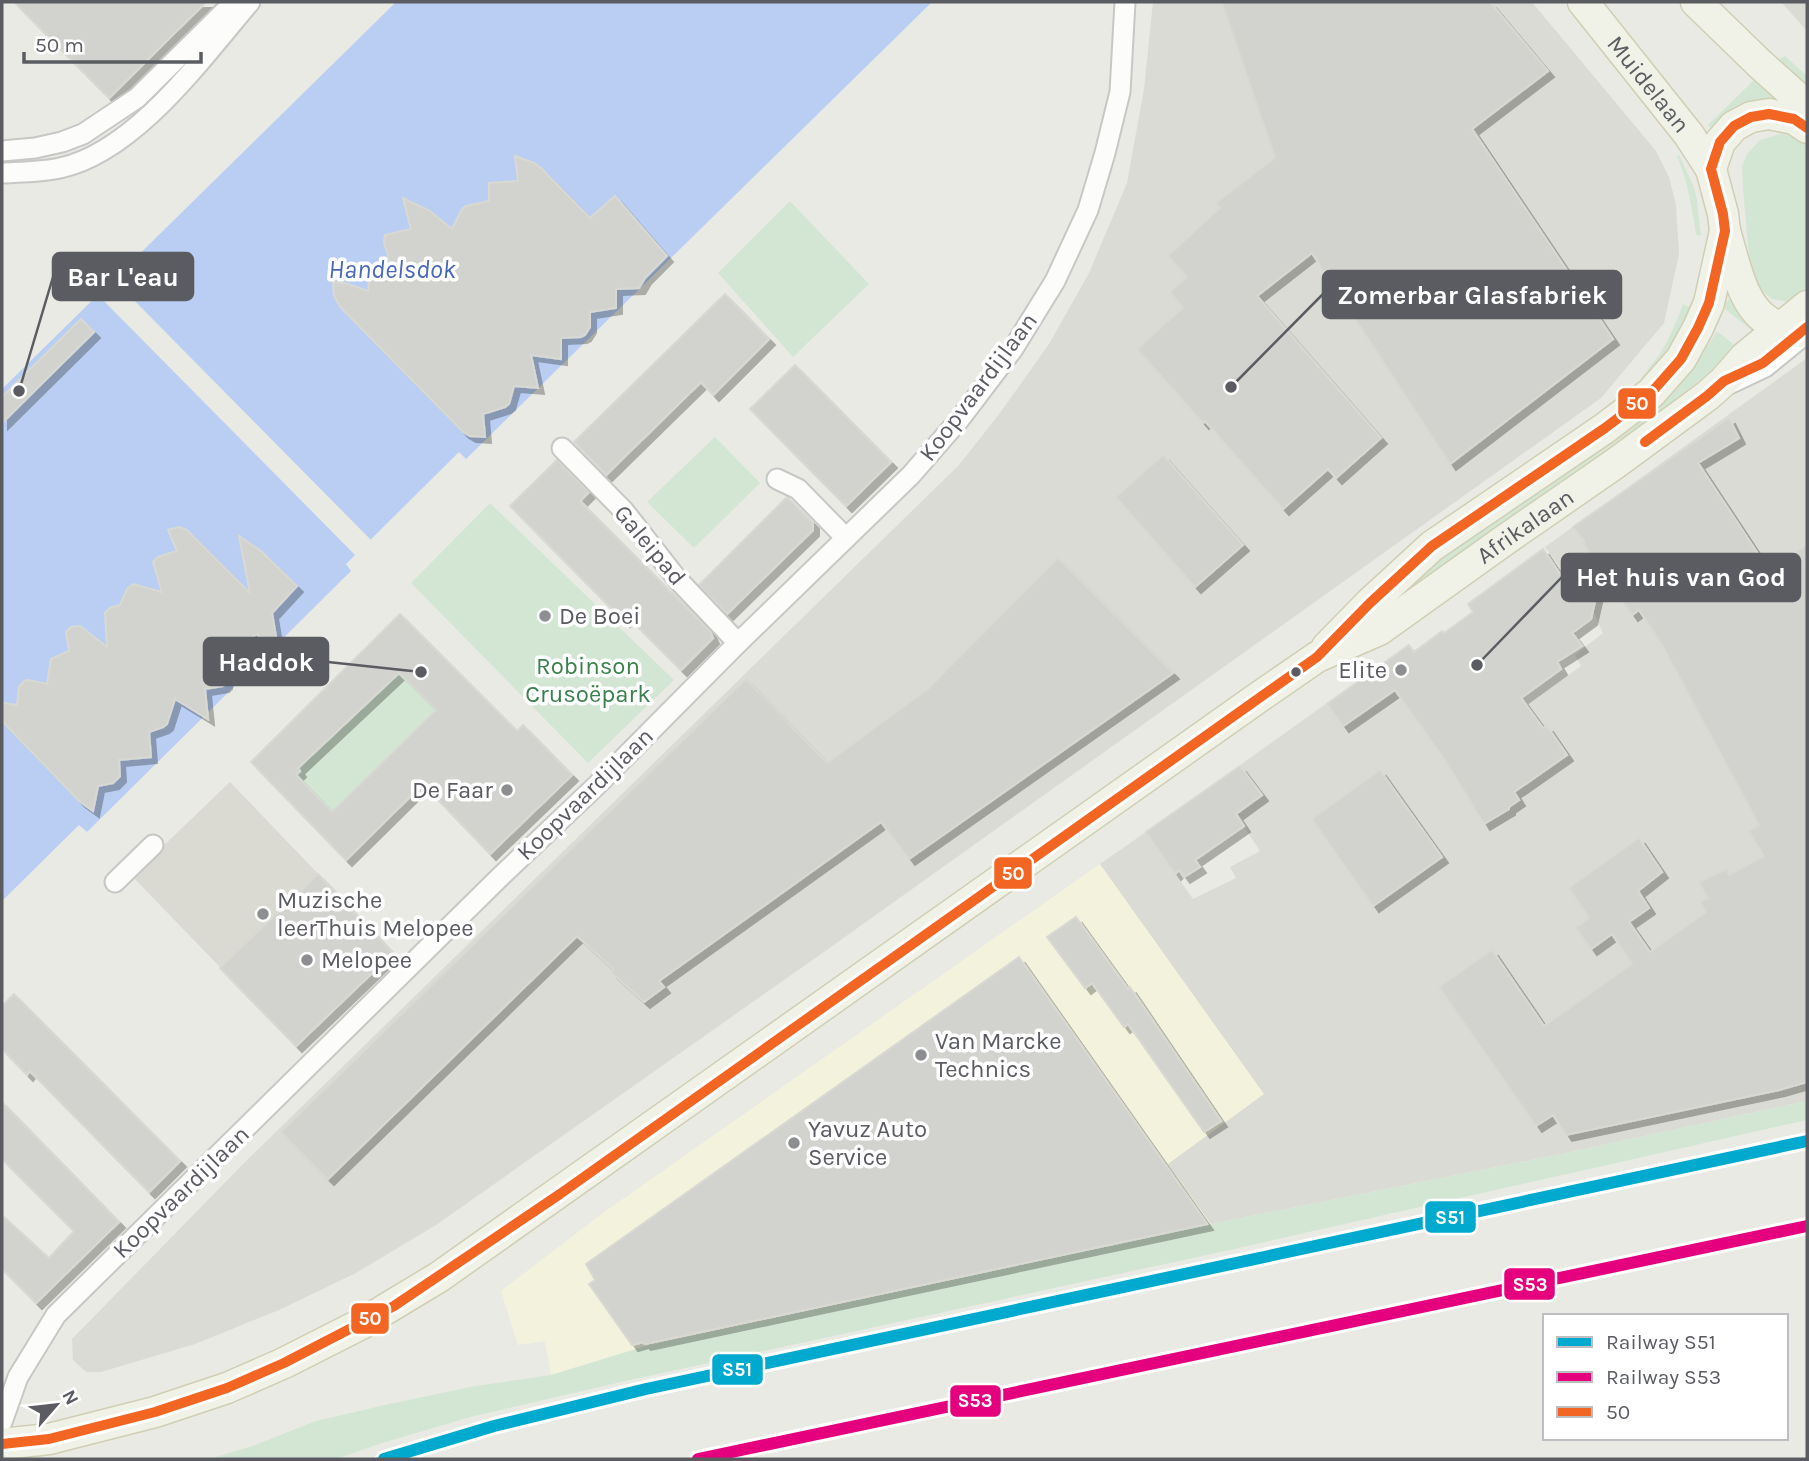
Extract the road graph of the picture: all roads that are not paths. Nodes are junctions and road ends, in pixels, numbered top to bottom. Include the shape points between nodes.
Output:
1 (236, 2) edge
2 (250, 2) edge
3 (1125, 2) edge
4 (1583, 2) edge
5 (1696, 2) edge
6 (1807, 106) edge
7 (1807, 128) edge
8 (2, 151) edge
9 (1711, 169) junction
10 (2, 173) edge
11 (1725, 231) junction
12 (1799, 323) edge
13 (562, 448) dead end
14 (778, 479) dead end
15 (846, 538) junction
16 (738, 643) junction
17 (1317, 657) junction
18 (153, 845) dead end
19 (115, 882) dead end
20 (2, 1422) edge
21 (2, 1444) edge

1 - 8 street via 137,98 91,129 62,142
2 - 10 street via 164,102 117,143 61,168
3 - 15 street, Koopvaardijlaan via 1120,92 1105,153 1088,210 1055,281 1013,349 959,420
4 - 9 main road, Muidelaan
5 - 6 main road
7 - 9 main road via 1794,119 1769,114 1751,117 1734,126 1720,142
9 - 11 main road, Afrikalaan
11 - 12 main road via 1745,296 1768,321
11 - 17 main road, Afrikalaan via 1706,312 1681,359 1651,393 1432,546
12 - 17 main road, Afrikalaan via 1745,358 1707,396 1616,463 1379,630
13 - 16 street, Galeipad via 624,511 678,580
14 - 15 street via 798,489
15 - 16 street, Koopvaardijlaan
16 - 20 street, Koopvaardijlaan via 56,1315 18,1377
17 - 21 main road, Afrikalaan via 560,1194 394,1306 227,1388 49,1439
18 - 19 street

